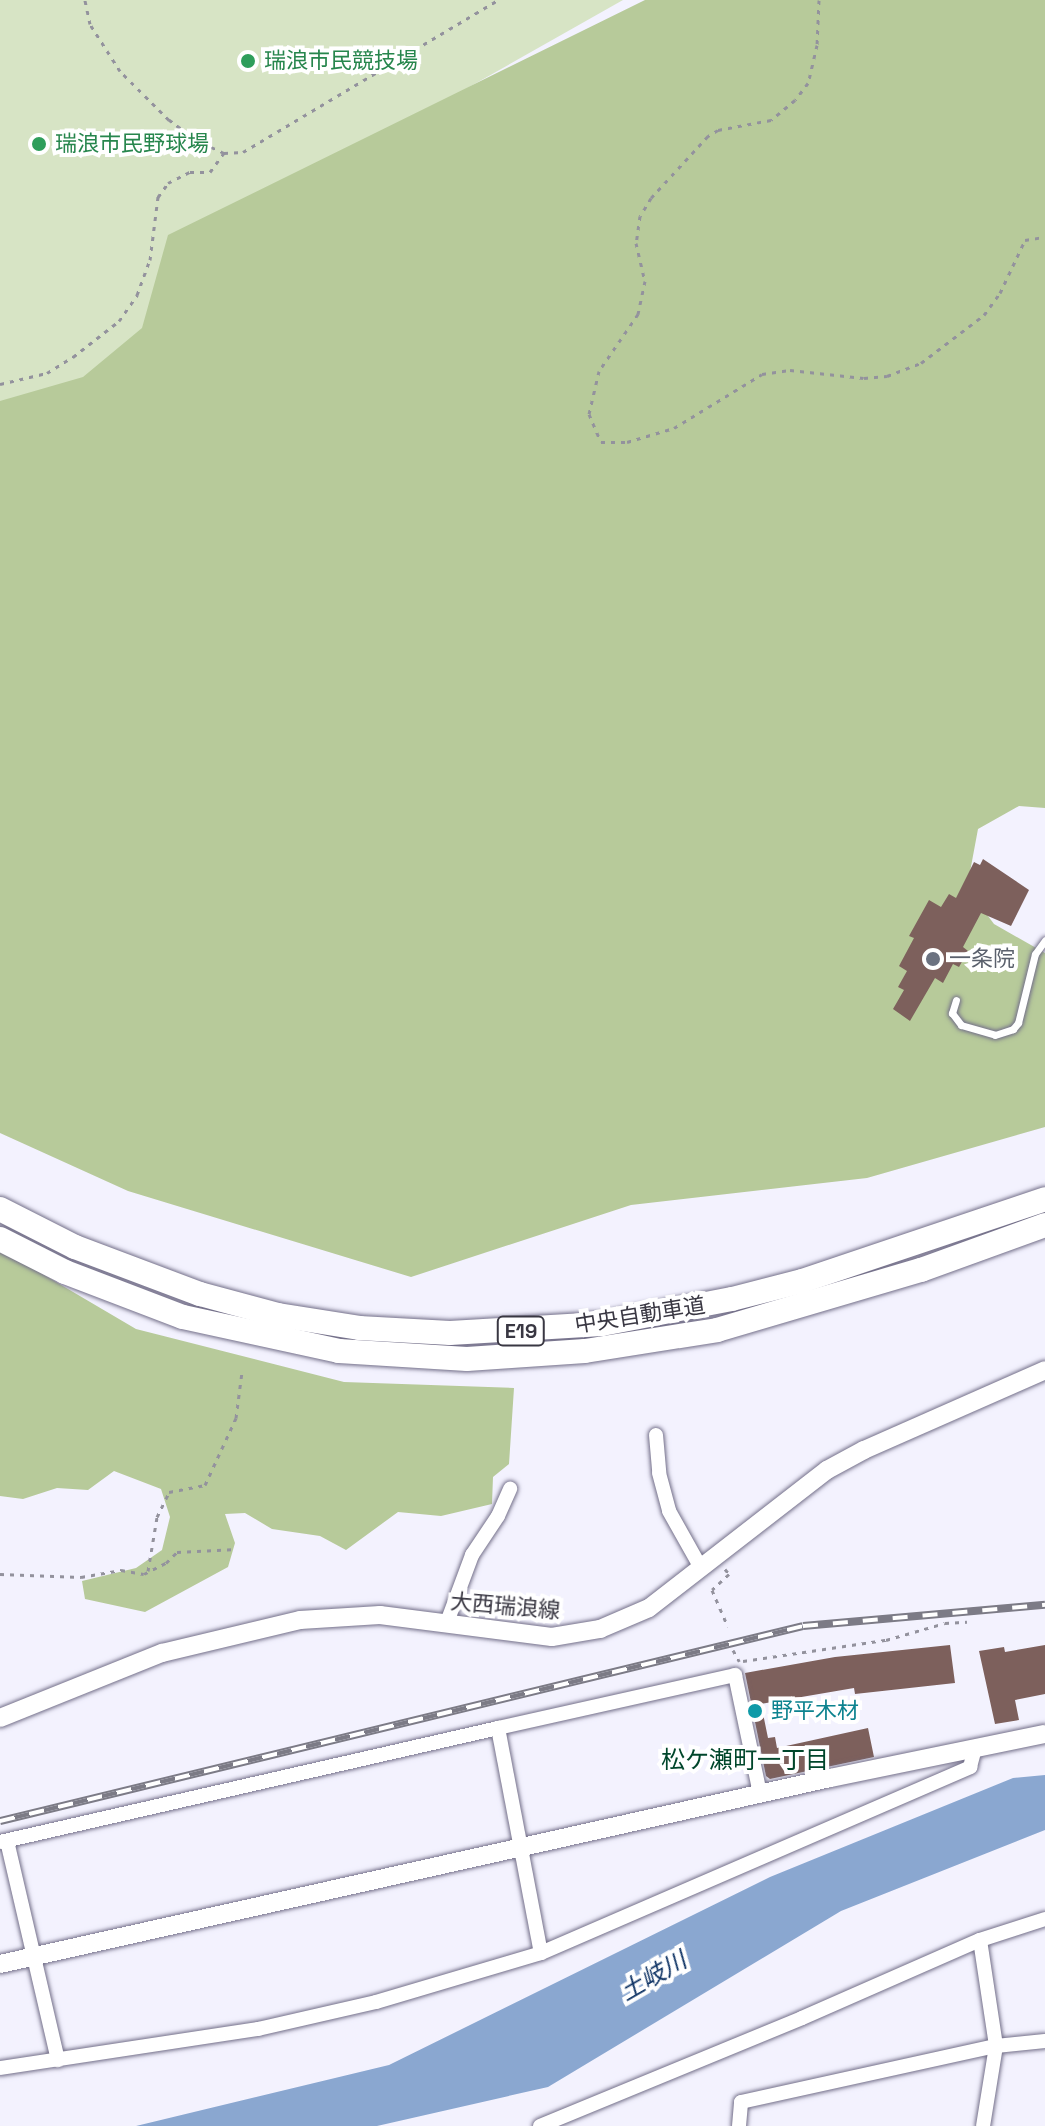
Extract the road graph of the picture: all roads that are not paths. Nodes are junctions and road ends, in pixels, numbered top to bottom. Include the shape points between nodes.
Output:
1 (1045, 940) edge
2 (956, 1000) dead end
3 (1045, 1199) edge
4 (0, 1209) edge
5 (1045, 1225) edge
6 (0, 1239) edge
7 (1045, 1370) edge
8 (656, 1435) dead end
9 (510, 1489) dead end
10 (701, 1568) junction
11 (446, 1625) junction
12 (0, 1718) edge
13 (498, 1728) junction
14 (1045, 1734) edge
15 (975, 1748) junction
16 (760, 1794) junction
17 (3, 1842) edge
18 (519, 1848) junction
19 (1045, 1919) edge
20 (980, 1940) junction
21 (541, 1953) junction
22 (35, 1955) junction
23 (0, 1964) edge
24 (1045, 2041) edge
25 (996, 2046) junction
26 (58, 2060) junction
27 (0, 2068) edge
28 (540, 2126) edge
29 (739, 2126) edge
30 (983, 2126) edge

1 - 2 lane via 1035,954 1013,1029 995,1035 961,1025 952,1013
3 - 4 highway, 中央自動車道 / E19 via 802,1281 732,1299 602,1324 450,1333 359,1328 278,1315 200,1294 75,1247
5 - 6 highway, 中央自動車道 / E19 via 921,1270 717,1330 585,1351 467,1359 339,1351 183,1317 65,1272
7 - 10 main road, 大西瑞浪線 via 827,1470
8 - 10 street via 669,1511
9 - 11 street via 472,1555
10 - 11 main road, 大西瑞浪線 via 649,1608 600,1629 552,1637
11 - 12 main road, 大西瑞浪線 via 380,1615 300,1620 162,1653
13 - 16 street via 735,1675
13 - 17 street
13 - 18 street
14 - 15 main road
15 - 16 main road
15 - 21 street via 970,1767
16 - 18 main road
17 - 22 street
18 - 21 street
18 - 22 main road
19 - 20 street
20 - 25 street
20 - 28 street
21 - 26 street via 376,2002 258,2029
22 - 23 main road
22 - 26 street
24 - 25 street
25 - 29 street via 741,2102
25 - 30 street
26 - 27 street

